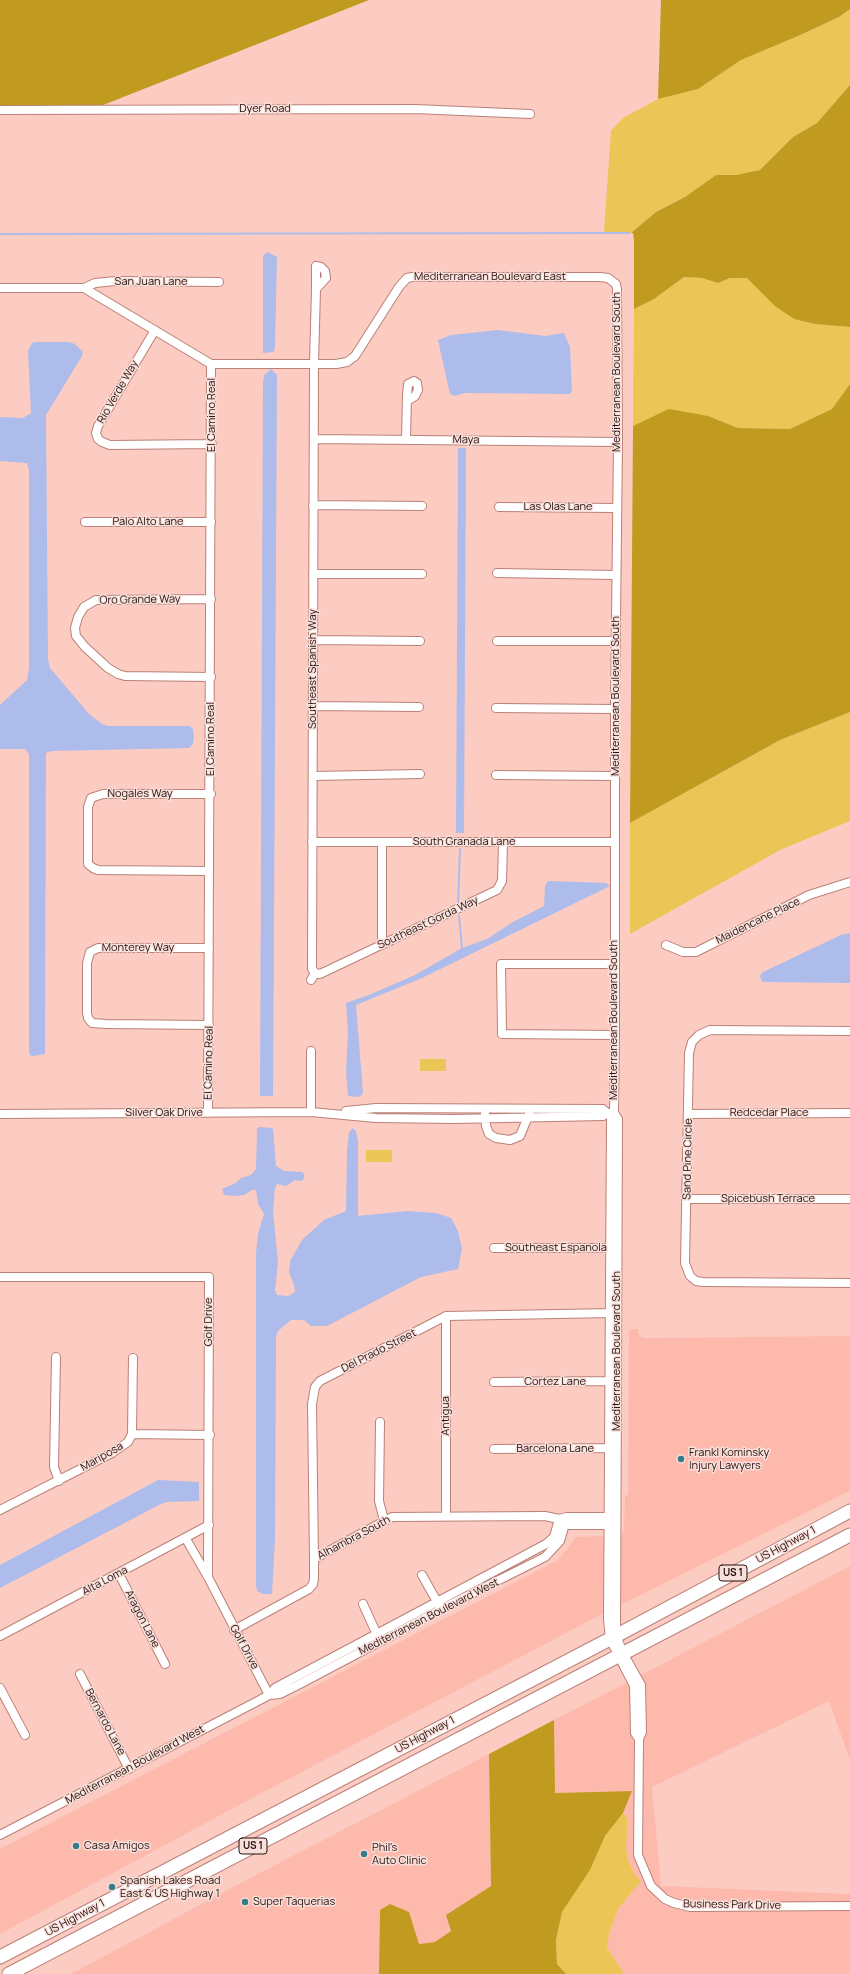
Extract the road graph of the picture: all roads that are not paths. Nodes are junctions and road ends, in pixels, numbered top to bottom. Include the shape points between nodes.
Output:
1 (0, 110) edge
2 (530, 114) dead end
3 (613, 280) joint
4 (219, 282) dead end
5 (0, 288) edge
6 (84, 288) junction
7 (316, 289) dead end
8 (155, 330) junction
9 (314, 363) junction
10 (211, 364) junction
11 (407, 401) dead end
12 (314, 439) junction
13 (406, 440) junction
14 (618, 442) junction
15 (212, 444) junction
16 (313, 505) junction
17 (422, 506) dead end
18 (499, 507) dead end
19 (616, 508) junction
20 (85, 522) dead end
21 (211, 522) junction
22 (497, 573) dead end
23 (313, 574) junction
24 (422, 574) dead end
25 (616, 575) junction
26 (211, 599) junction
27 (313, 640) junction
28 (420, 641) dead end
29 (498, 641) dead end
30 (616, 641) junction
31 (211, 677) junction
32 (313, 706) junction
33 (419, 707) dead end
34 (496, 708) dead end
35 (615, 709) junction
36 (420, 774) dead end
37 (496, 775) dead end
38 (313, 776) junction
39 (616, 776) junction
40 (211, 794) junction
41 (312, 842) junction
42 (382, 842) junction
43 (503, 842) junction
44 (615, 842) junction
45 (209, 871) junction
46 (850, 882) edge
47 (382, 945) junction
48 (666, 945) dead end
49 (209, 948) junction
50 (614, 964) junction
51 (313, 976) joint
52 (209, 1025) junction
53 (850, 1031) edge
54 (615, 1035) junction
55 (311, 1051) dead end
56 (485, 1109) junction
57 (311, 1112) junction
58 (208, 1113) junction
59 (328, 1113) junction
60 (529, 1113) junction
61 (610, 1113) junction
62 (850, 1113) edge
63 (0, 1114) edge
64 (689, 1114) junction
65 (485, 1118) junction
66 (686, 1199) junction
67 (850, 1199) edge
68 (494, 1248) dead end
69 (614, 1248) junction
70 (0, 1277) edge
71 (850, 1283) edge
72 (613, 1313) junction
73 (446, 1316) junction
74 (56, 1357) dead end
75 (133, 1358) dead end
76 (613, 1381) junction
77 (494, 1382) dead end
78 (380, 1422) dead end
79 (132, 1434) junction
80 (210, 1435) junction
81 (613, 1448) junction
82 (494, 1449) dead end
83 (59, 1481) junction
84 (0, 1510) edge
85 (850, 1511) edge
86 (446, 1515) junction
87 (384, 1520) junction
88 (563, 1520) junction
89 (612, 1521) junction
90 (209, 1525) junction
91 (850, 1535) edge
92 (186, 1539) junction
93 (314, 1559) junction
94 (119, 1574) junction
95 (422, 1575) dead end
96 (208, 1576) junction
97 (364, 1604) dead end
98 (439, 1606) junction
99 (234, 1630) junction
100 (0, 1636) edge
101 (613, 1637) junction
102 (379, 1638) junction
103 (620, 1655) junction
104 (165, 1664) dead end
105 (80, 1674) dead end
106 (0, 1688) edge
107 (269, 1695) junction
108 (25, 1735) dead end
109 (129, 1769) junction
110 (0, 1835) edge
111 (221, 1842) junction
112 (196, 1855) junction
113 (209, 1869) junction
114 (182, 1884) junction
115 (850, 1906) edge
116 (0, 1957) edge
117 (9, 1974) edge

1 - 2 street, Dyer Road via 415,109
3 - 9 street, Mediterranean Boulevard East via 600,277 407,278 352,360 342,364
3 - 14 street, Mediterranean Boulevard South via 617,289
4 - 6 street, San Juan Lane via 116,281 95,283
5 - 6 street
6 - 8 street
7 - 9 street, Southeast Spanish Way
8 - 10 street
8 - 15 street, Rio Verde Way via 92,434 110,445
9 - 10 street, Mediterranean Boulevard East
9 - 12 street, Southeast Spanish Way
10 - 15 street, El Camino Real
11 - 13 street
12 - 13 street, Maya
12 - 16 street, Southeast Spanish Way
13 - 14 street, Maya
14 - 19 street, Mediterranean Boulevard South
15 - 21 street, El Camino Real
16 - 17 street
16 - 23 street, Southeast Spanish Way
18 - 19 street, Las Olas Lane
19 - 25 street, Mediterranean Boulevard South
20 - 21 street, Palo Alto Lane
21 - 26 street, El Camino Real
22 - 25 street
23 - 24 street
23 - 27 street, Southeast Spanish Way
25 - 30 street, Mediterranean Boulevard South
26 - 31 street, El Camino Real
26 - 31 street, Oro Grande Way via 96,600 84,607 75,628 76,636 85,647 118,674
27 - 28 street
27 - 32 street, Southeast Spanish Way
29 - 30 street
30 - 35 street, Mediterranean Boulevard South
31 - 40 street, El Camino Real
32 - 33 street
32 - 38 street, Southeast Spanish Way
34 - 35 street
35 - 39 street, Mediterranean Boulevard South
36 - 38 street
37 - 39 street
38 - 41 street, Southeast Spanish Way
39 - 44 street, Mediterranean Boulevard South
40 - 45 street, El Camino Real
40 - 45 street, Nogales Way via 103,794 91,798 88,821 88,864 93,868
41 - 42 street, South Granada Lane
41 - 51 street, Southeast Spanish Way
42 - 43 street, South Granada Lane
42 - 47 street
43 - 44 street, South Granada Lane
43 - 47 street, Southeast Gorda Way via 502,881 497,890
44 - 50 street, Mediterranean Boulevard South
45 - 49 street, El Camino Real
46 - 48 street, Maidencane Place via 809,895 696,952 683,952
47 - 51 street, Southeast Gorda Way
49 - 52 street, El Camino Real
49 - 52 street, Monterey Way via 93,949 88,957 87,1013 92,1023 96,1024
50 - 54 street, Mediterranean Boulevard South
50 - 54 street via 501,964 502,1034
52 - 58 street, El Camino Real
53 - 64 street, Sand Pine Circle via 710,1030 699,1034 692,1042 689,1053
54 - 61 street, Mediterranean Boulevard South
55 - 57 street
56 - 59 street, Silver Oak Drive via 376,1108
56 - 60 street, Silver Oak Drive
56 - 65 street
57 - 58 street, Silver Oak Drive
57 - 59 street, Silver Oak Drive
58 - 63 street, Silver Oak Drive
59 - 65 street, Silver Oak Drive via 376,1118
60 - 61 street, Silver Oak Drive via 603,1109
60 - 65 street, Silver Oak Drive
60 - 65 street via 520,1136 510,1140 489,1134
61 - 69 street, Mediterranean Boulevard South
62 - 64 street, Redcedar Place
64 - 66 street, Sand Pine Circle
66 - 67 street, Spicebush Terrace
66 - 71 street, Sand Pine Circle via 685,1263 690,1276 696,1281
68 - 69 street, Southeast Espanola
69 - 72 street, Mediterranean Boulevard South
70 - 80 street, Golf Drive via 209,1277
72 - 73 street, Del Prado Street
72 - 76 street, Mediterranean Boulevard South
73 - 86 street, Antigua
73 - 93 street, Del Prado Street via 314,1387
74 - 83 street via 54,1467
75 - 79 street
76 - 77 street, Cortez Lane
76 - 81 street, Mediterranean Boulevard South
78 - 87 street via 379,1501
79 - 80 street, Mariposa
79 - 83 street, Mariposa via 128,1442 112,1453
80 - 90 street, Golf Drive
81 - 82 street, Barcelona Lane
81 - 89 street, Mediterranean Boulevard South
83 - 84 street, Mariposa
85 - 101 main road, US Highway 1 / US 1
86 - 87 street, Alhambra South via 402,1516
86 - 88 street, Alhambra South via 545,1516
87 - 93 street, Alhambra South
88 - 89 street, Alhambra South
88 - 98 street, Mediterranean Boulevard West via 554,1537 546,1544
89 - 101 street, Mediterranean Boulevard South
90 - 92 street, Alta Loma
90 - 96 street, Golf Drive
91 - 103 main road, US Highway 1 / US 1
92 - 94 street, Alta Loma
92 - 96 street, Golf Drive
93 - 99 street, Alhambra South via 314,1579 309,1589
94 - 100 street, Alta Loma
94 - 104 street, Aragon Lane
95 - 98 street
96 - 99 street, Golf Drive
97 - 102 street
98 - 102 street, Mediterranean Boulevard West
99 - 107 street, Golf Drive
101 - 103 street, Mediterranean Boulevard South
101 - 111 main road, US Highway 1 / US 1
102 - 107 street, Mediterranean Boulevard West via 275,1688
103 - 113 main road, US Highway 1 / US 1
103 - 115 street, Business Park Drive via 634,1686 639,1715 635,1732 639,1739 638,1855 651,1886 665,1899 690,1907
105 - 109 street, Bernardo Lane
106 - 108 street
107 - 109 street, Mediterranean Boulevard West
109 - 110 street, Mediterranean Boulevard West
111 - 112 main road, US Highway 1 / US 1
111 - 113 main road via 211,1858
112 - 114 main road via 194,1866
112 - 116 main road, US Highway 1 / US 1
113 - 114 main road, US Highway 1 / US 1
114 - 117 main road, US Highway 1 / US 1

